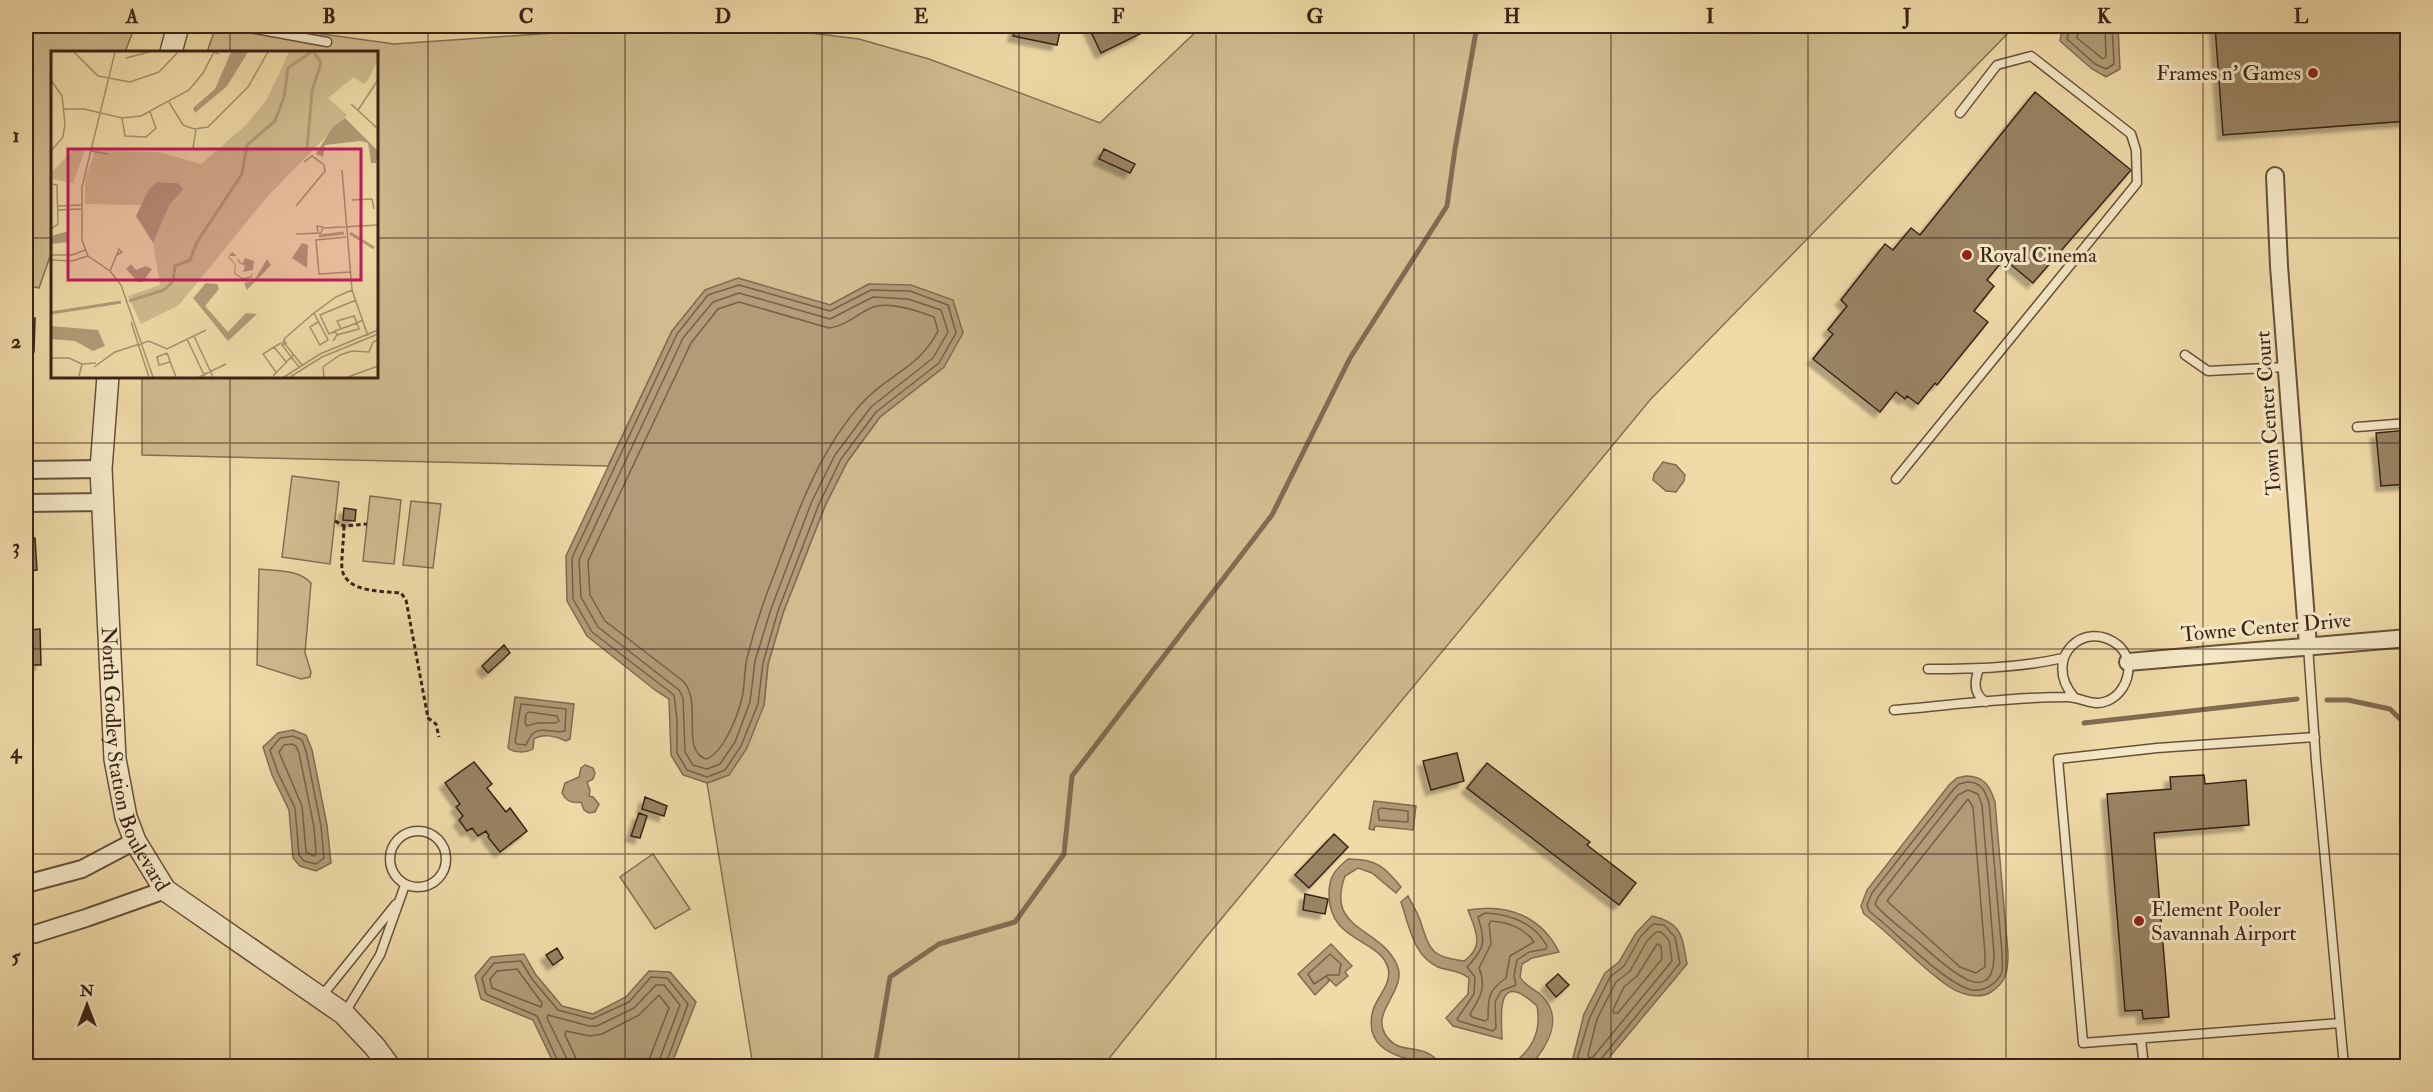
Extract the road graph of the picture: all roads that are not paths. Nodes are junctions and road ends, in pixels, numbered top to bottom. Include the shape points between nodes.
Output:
1 (178, 26) edge
2 (239, 26) edge
3 (327, 42) dead end
4 (171, 51) edge
5 (1960, 113) dead end
6 (2275, 176) dead end
7 (2185, 354) dead end
8 (2286, 367) junction
9 (108, 378) edge
10 (2408, 423) edge
11 (2357, 427) dead end
12 (26, 470) edge
13 (102, 470) junction
14 (1896, 479) dead end
15 (104, 502) junction
16 (26, 503) edge
17 (2408, 638) edge
18 (2308, 646) junction
19 (2063, 658) junction
20 (2128, 662) junction
21 (1928, 669) dead end
22 (1980, 669) junction
23 (2074, 697) junction
24 (1986, 702) junction
25 (1894, 710) dead end
26 (2315, 736) junction
27 (135, 841) junction
28 (26, 884) edge
29 (405, 885) junction
30 (165, 890) junction
31 (400, 900) junction
32 (26, 935) edge
33 (321, 998) junction
34 (344, 1014) junction
35 (2340, 1023) junction
36 (2141, 1040) junction
37 (389, 1066) edge
38 (2144, 1066) edge
39 (2344, 1066) edge

1 - 4 street
2 - 3 lane
5 - 14 lane via 1997,65 2031,56 2131,134 2136,150 2137,183
6 - 8 street, Town Center Court
7 - 8 lane via 2208,371
8 - 18 street, Town Center Court
9 - 13 street, North Godley Station Boulevard
10 - 11 lane
12 - 13 street
13 - 15 street, North Godley Station Boulevard
15 - 16 street
15 - 27 street, North Godley Station Boulevard via 115,759 126,817
17 - 18 street, Towne Center Drive
18 - 20 street, Towne Center Drive
18 - 26 lane
19 - 20 lane via 2073,644 2090,636 2106,638 2120,647
19 - 22 lane
19 - 23 lane via 2061,672
20 - 23 lane via 2128,678 2120,693 2106,702 2089,703
21 - 22 lane
22 - 24 lane via 1976,689
23 - 24 lane
24 - 25 lane
26 - 35 lane
26 - 36 lane via 2058,759 2083,1043
27 - 28 street via 82,869
27 - 30 street, North Godley Station Boulevard
29 - 29 lane via 419,888 432,884 442,874 444,848 436,837 423,831 409,831 390,850 389,864 394,876
29 - 31 lane
30 - 32 street
30 - 33 street, North Godley Station Boulevard
31 - 33 lane
31 - 34 lane via 380,955
33 - 34 street, North Godley Station Boulevard
34 - 37 street, North Godley Station Boulevard
35 - 36 lane
35 - 39 lane
36 - 38 lane

